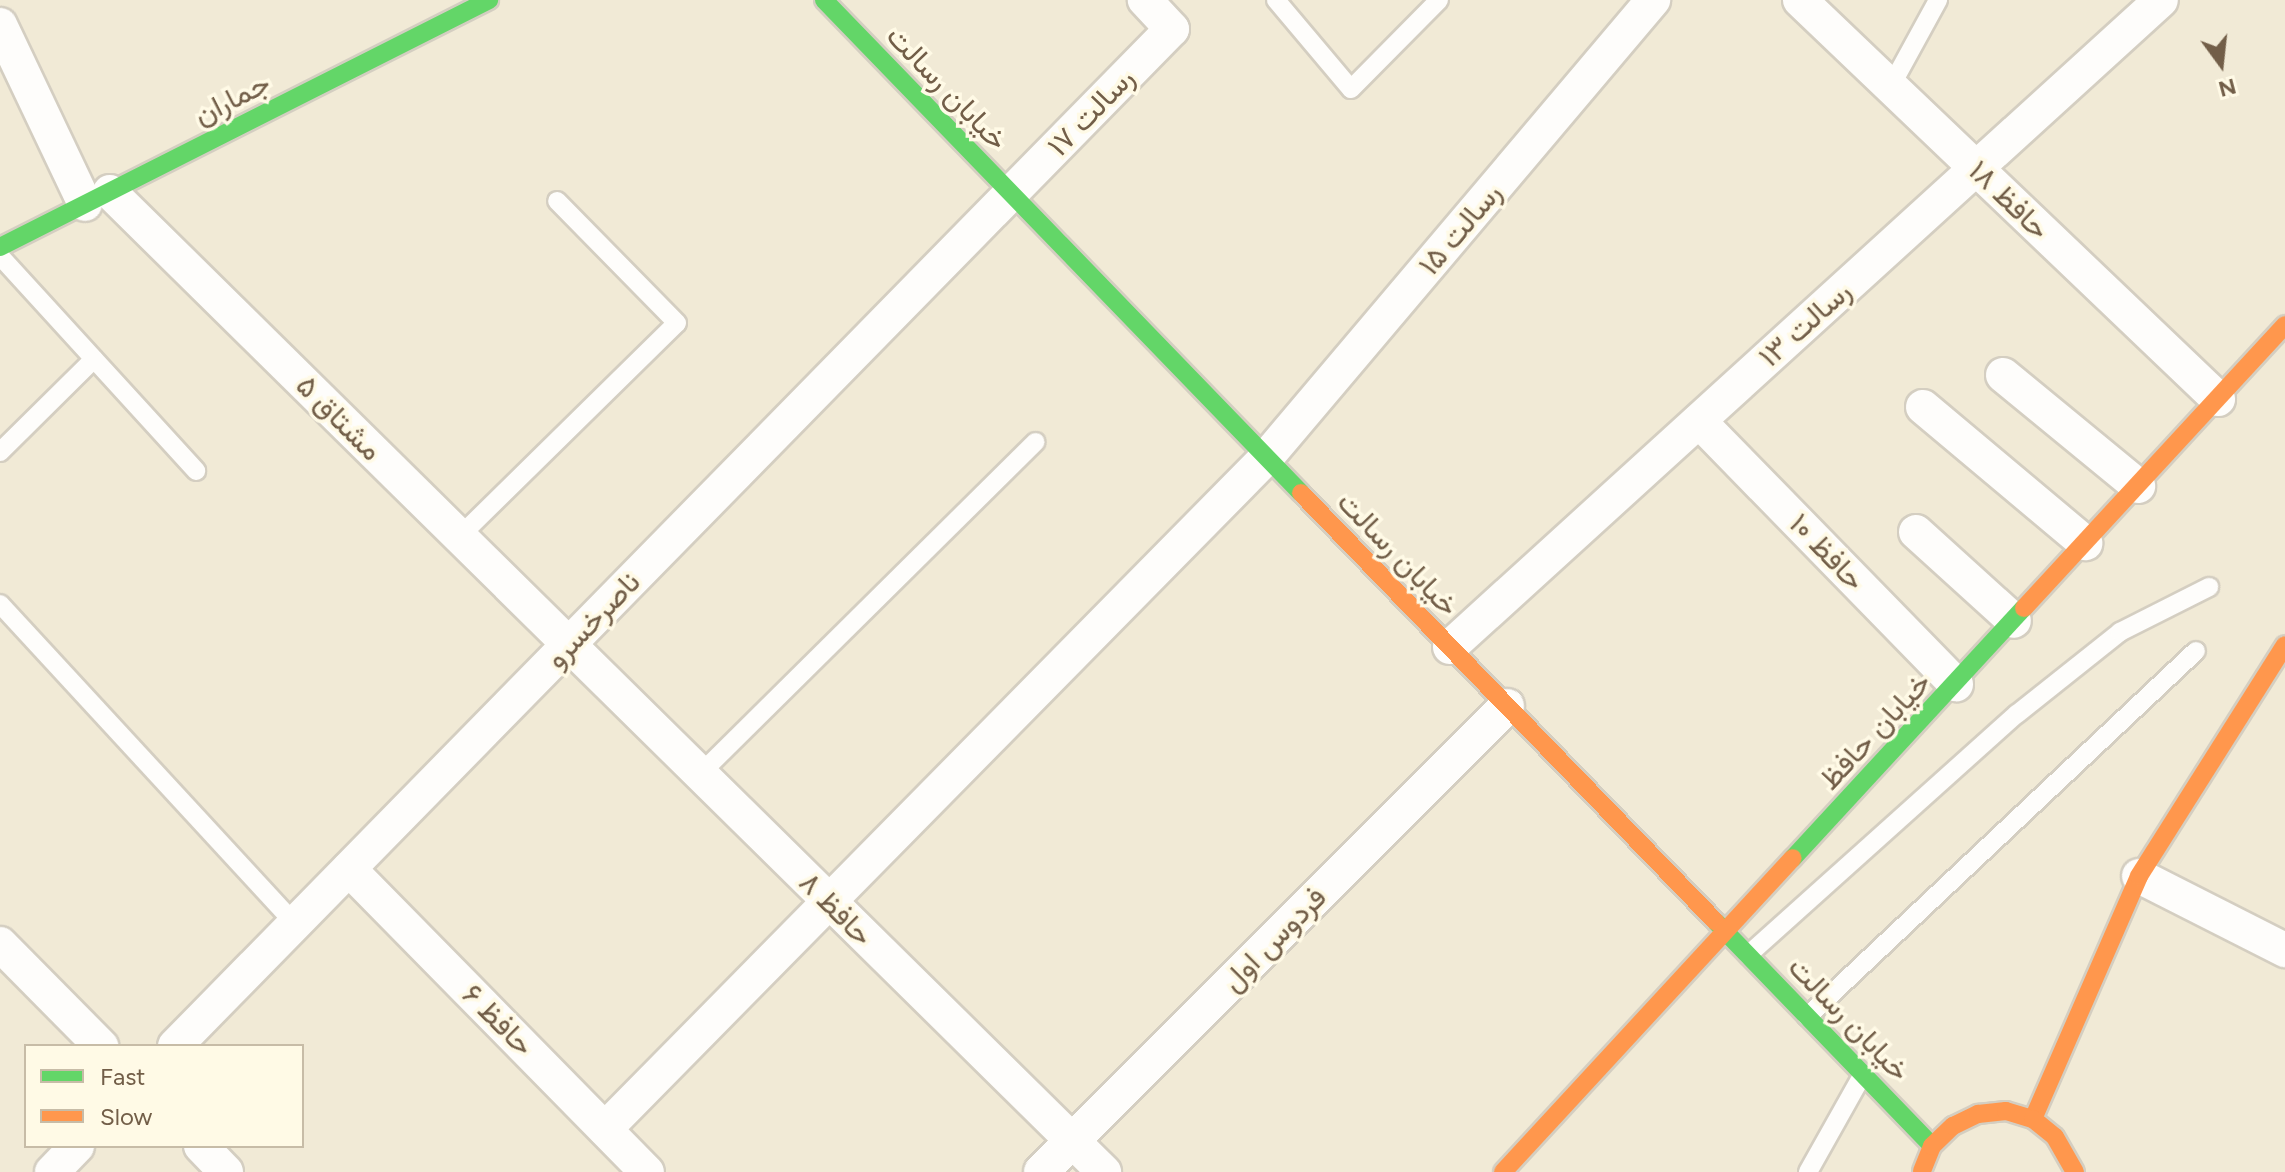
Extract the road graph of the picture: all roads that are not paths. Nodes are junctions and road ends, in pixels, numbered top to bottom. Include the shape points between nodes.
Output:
1 (489, 0) edge
2 (824, 0) edge
3 (1145, 0) edge
4 (1276, 0) edge
5 (1439, 0) edge
6 (1653, 0) edge
7 (1800, 0) edge
8 (1938, 0) edge
9 (2161, 0) edge
10 (0, 25) edge
11 (1891, 86) junction
12 (1976, 169) junction
13 (1010, 194) junction
14 (98, 198) junction
15 (557, 201) dead end
16 (0, 247) edge
17 (0, 256) edge
18 (2285, 325) edge
19 (94, 359) junction
20 (2003, 375) dead end
21 (2218, 399) junction
22 (1923, 407) dead end
23 (1699, 421) junction
24 (1035, 442) dead end
25 (0, 452) edge
26 (1266, 458) junction
27 (196, 471) dead end
28 (2138, 486) junction
29 (1916, 532) dead end
30 (459, 537) junction
31 (2085, 543) junction
32 (2209, 587) dead end
33 (0, 604) edge
34 (2014, 621) junction
35 (568, 645) junction
36 (2285, 645) edge
37 (1450, 647) junction
38 (2196, 651) dead end
39 (1956, 684) junction
40 (1507, 706) junction
41 (700, 774) junction
42 (349, 869) junction
43 (2139, 876) junction
44 (829, 902) junction
45 (295, 924) junction
46 (1728, 933) junction
47 (0, 944) edge
48 (2285, 949) edge
49 (1748, 955) junction
50 (1807, 1017) junction
51 (99, 1044) edge
52 (177, 1044) edge
53 (1863, 1074) junction
54 (2033, 1119) junction
55 (605, 1129) junction
56 (1072, 1141) junction
57 (1932, 1146) junction
58 (75, 1148) edge
59 (203, 1148) edge
60 (52, 1172) edge
61 (226, 1172) edge
62 (647, 1172) edge
63 (1041, 1172) edge
64 (1104, 1172) edge
65 (1503, 1172) edge
66 (1808, 1172) edge
67 (1922, 1172) edge
68 (2075, 1172) edge

1 - 14 street, جماران
2 - 13 street, خیابان رسالت
3 - 13 street, رسالت ۱۷ via 1172,29
4 - 5 lane via 1351,89
6 - 26 street, رسالت ۱۵
7 - 11 street, حافظ ۱۸
8 - 11 lane
9 - 12 street, رسالت ۱۳
10 - 14 street, مشتاق ۵
11 - 12 street, حافظ ۱۸
12 - 21 street, حافظ ۱۸
12 - 23 street, رسالت ۱۳
13 - 26 street, خیابان رسالت
13 - 35 street, ناصرخسرو
14 - 16 street, جماران
14 - 30 street, مشتاق ۵
15 - 30 lane via 677,323
17 - 19 lane
18 - 21 street, خیابان حافظ
19 - 25 lane
19 - 27 lane
20 - 28 street
21 - 28 street, خیابان حافظ
22 - 31 street
23 - 37 street, رسالت ۱۳
23 - 39 street, حافظ ۱۰
24 - 41 lane
26 - 37 street, خیابان رسالت
26 - 44 street, رسالت ۱۵
28 - 31 street, خیابان حافظ
29 - 34 street
30 - 35 street, مشتاق ۵
31 - 34 street, خیابان حافظ
32 - 49 lane via 2120,632 2017,714
33 - 45 lane
34 - 39 street, خیابان حافظ
35 - 41 street, حافظ ۸
35 - 42 street, ناصرخسرو
36 - 43 street
37 - 40 street, خیابان رسالت
38 - 50 lane
39 - 46 street, خیابان حافظ
40 - 46 street, خیابان رسالت
40 - 56 street, فردوس اول
41 - 44 street, حافظ ۸
42 - 45 street, ناصرخسرو
42 - 55 street, حافظ ۶
43 - 48 street
43 - 54 street
44 - 55 street, رسالت ۱۵
44 - 56 street, حافظ ۸
45 - 52 street, ناصرخسرو
46 - 49 street, خیابان رسالت
46 - 65 street, خیابان حافظ
47 - 51 street
49 - 50 street, خیابان رسالت
50 - 53 street, خیابان رسالت
53 - 57 street, خیابان رسالت
53 - 66 lane
54 - 57 street via 2006,1111 1978,1114 1953,1126
54 - 68 street via 2055,1137
55 - 62 street, حافظ ۶
56 - 63 street, فردوس اول
56 - 64 street, حافظ ۸
57 - 67 street
58 - 60 street
59 - 61 street

